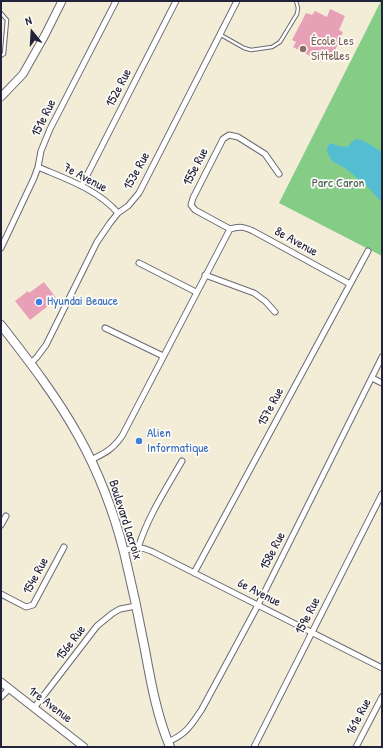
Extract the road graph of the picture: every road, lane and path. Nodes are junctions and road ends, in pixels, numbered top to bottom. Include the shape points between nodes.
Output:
1 (62, 1) edge
2 (116, 1) edge
3 (176, 1) edge
4 (237, 1) edge
5 (296, 1) edge
6 (1, 13) edge
7 (220, 34) junction
8 (1, 56) edge
9 (1, 97) edge
10 (38, 167) junction
11 (279, 174) dead end
12 (82, 185) junction
13 (118, 213) junction
14 (230, 229) junction
15 (1, 248) edge
16 (368, 251) dead end
17 (139, 263) dead end
18 (205, 275) junction
19 (350, 284) junction
20 (196, 292) junction
21 (275, 312) dead end
22 (1, 325) edge
23 (105, 328) dead end
24 (163, 356) junction
25 (382, 357) edge
26 (31, 363) junction
27 (372, 378) junction
28 (382, 382) edge
29 (91, 460) junction
30 (182, 461) dead end
31 (382, 494) edge
32 (6, 516) dead end
33 (1, 525) edge
34 (64, 548) dead end
35 (138, 548) junction
36 (124, 551) junction
37 (194, 573) junction
38 (1, 594) edge
39 (258, 605) junction
40 (136, 606) junction
41 (312, 633) junction
42 (382, 668) edge
43 (1, 682) edge
44 (9, 689) junction
45 (1, 697) edge
46 (382, 697) edge
47 (34, 708) junction
48 (169, 745) edge
49 (84, 747) edge
50 (254, 747) edge
51 (356, 747) edge

1 - 9 street via 23,74
2 - 10 street, 151e Rue via 50,129
3 - 12 street, 152e Rue
4 - 7 street, 153e Rue
5 - 7 lane via 297,14 280,42 272,46 251,50
6 - 8 lane via 7,20 4,54
7 - 13 street, 153e Rue via 140,193
10 - 12 street, 7e Avenue
10 - 15 street, 151e Rue
11 - 14 street, 155e Rue via 265,154 238,137 229,135 223,139 191,204 195,210
12 - 13 street, 7e Avenue via 111,204
13 - 26 street, 153e Rue via 97,242 46,345
14 - 18 street
14 - 19 street, 8e Avenue via 240,226 249,229
16 - 19 street, 157e Rue
17 - 20 street
18 - 20 street
18 - 21 street via 254,293
19 - 37 street, 157e Rue
20 - 24 street
22 - 26 main road, Boulevard Lacroix
23 - 24 street
24 - 29 street via 122,436 107,452
25 - 27 street, 158e Rue
26 - 29 main road, Boulevard Lacroix via 69,420
27 - 28 street
27 - 39 street, 158e Rue
29 - 36 main road, Boulevard Lacroix via 108,501
30 - 35 street via 149,520
31 - 41 street, 159e Rue
32 - 33 street
34 - 38 street, 154e Rue via 33,605 26,607
35 - 36 street, 6e Avenue
35 - 37 street, 6e Avenue via 153,552
36 - 40 main road, Boulevard Lacroix
37 - 39 street, 6e Avenue
39 - 41 street, 6e Avenue
39 - 48 street, 158e Rue via 202,709 186,731
40 - 47 street, 156e Rue via 120,609 97,626
40 - 48 main road, Boulevard Lacroix via 154,696
41 - 42 street, 6e Avenue
41 - 50 street, 159e Rue
43 - 44 street, 1re Avenue
44 - 45 street
44 - 47 street, 1re Avenue
46 - 51 street, 161e Rue
47 - 49 street, 1re Avenue

